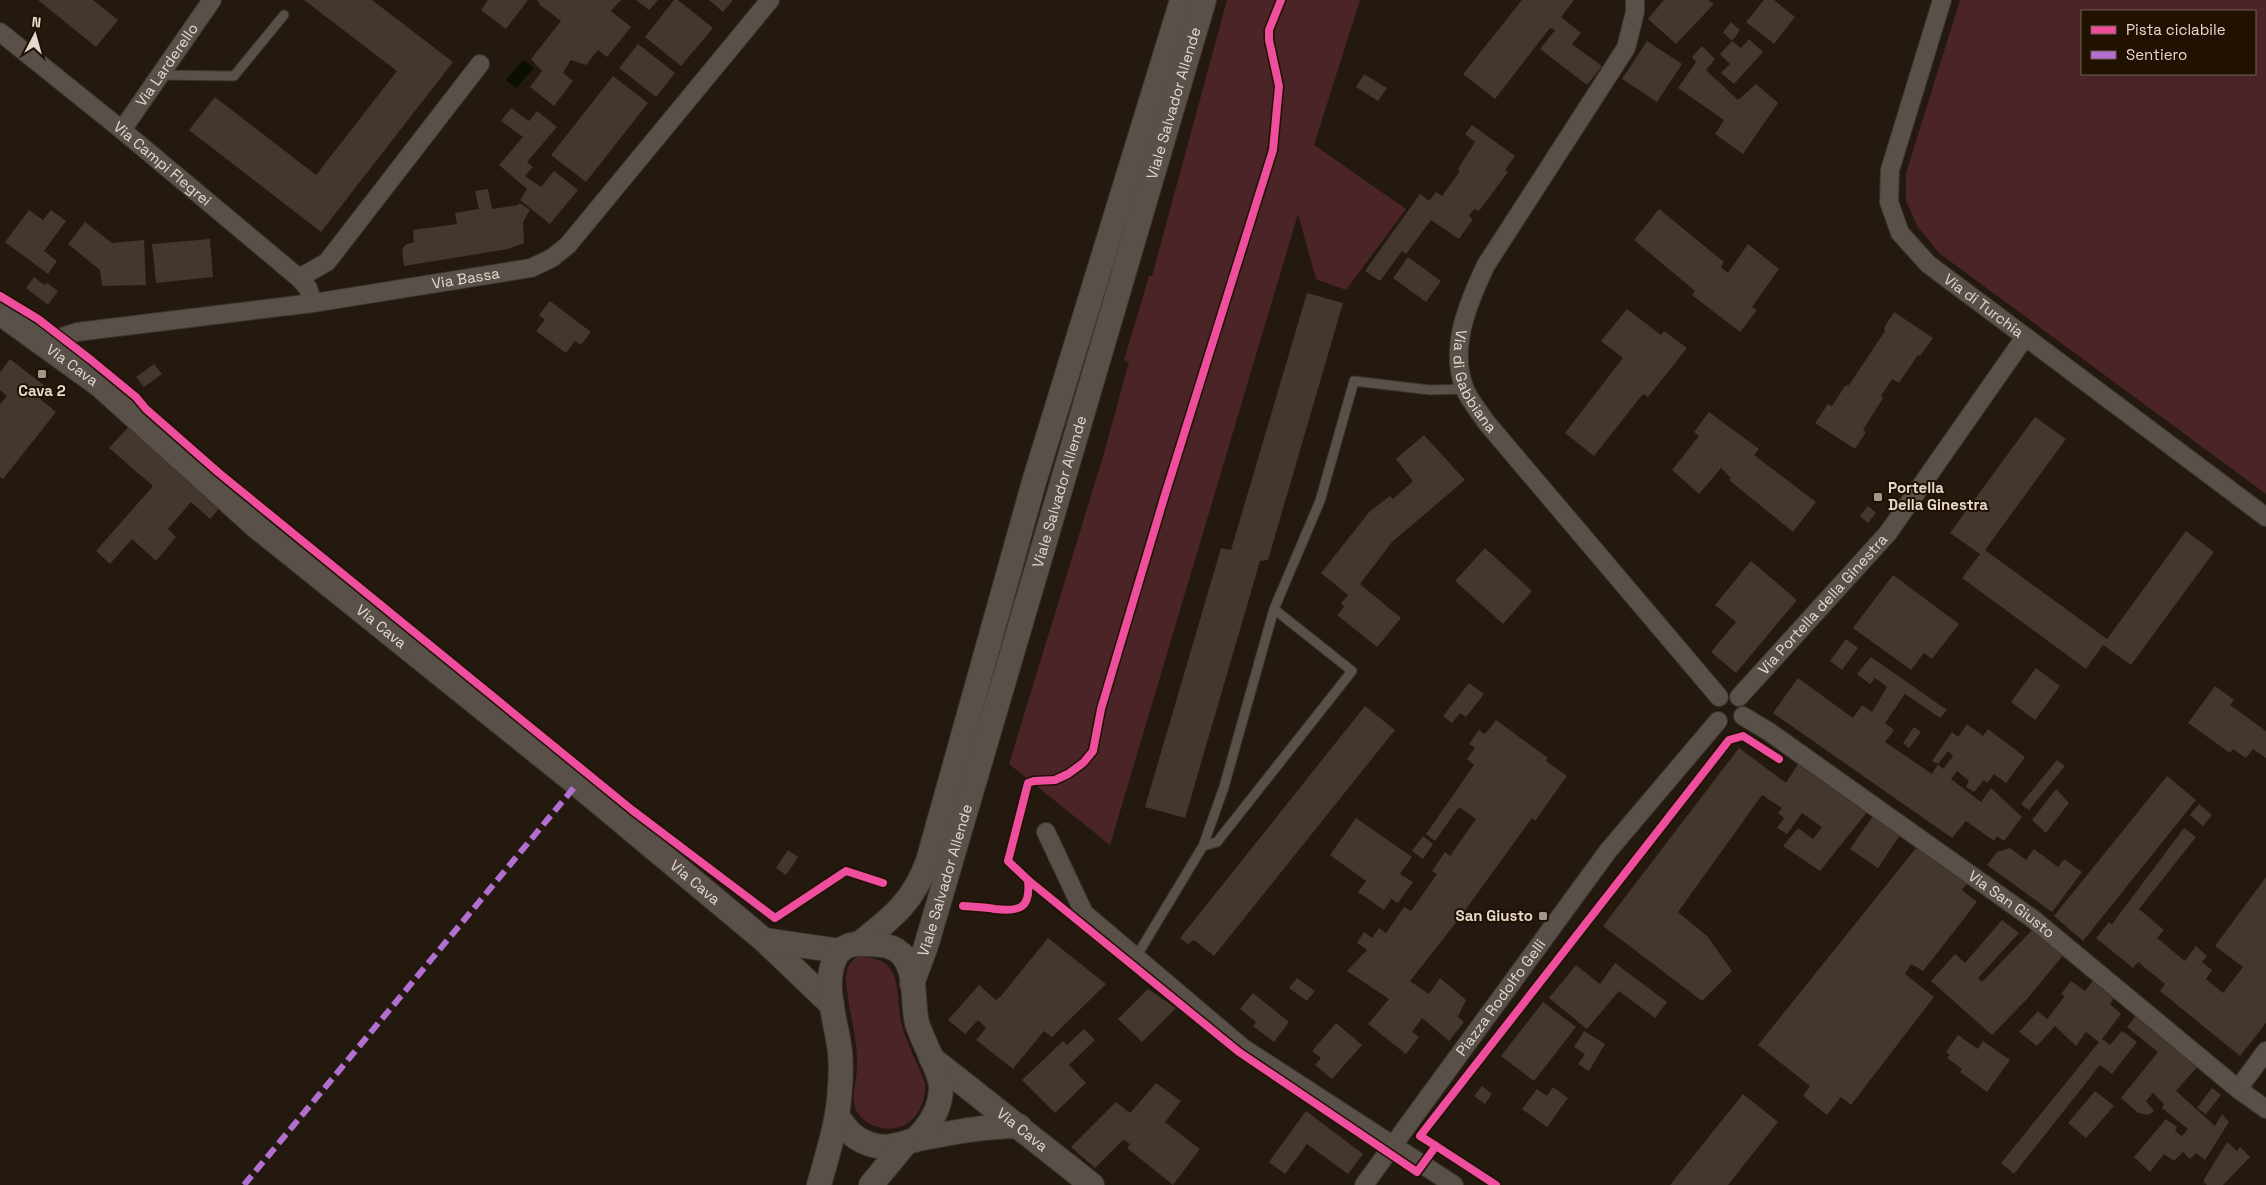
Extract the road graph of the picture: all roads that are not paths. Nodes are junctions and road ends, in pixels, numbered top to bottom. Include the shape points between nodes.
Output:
1 (212, 0) edge
2 (770, 0) edge
3 (1182, 0) edge
4 (1204, 0) edge
5 (1635, 0) edge
6 (1942, 0) edge
7 (284, 15) dead end
8 (0, 32) edge
9 (480, 64) dead end
10 (158, 75) junction
11 (122, 130) junction
12 (298, 278) junction
13 (312, 303) junction
14 (0, 313) edge
15 (2025, 337) junction
16 (51, 351) junction
17 (1465, 388) junction
18 (2266, 517) edge
19 (1274, 609) junction
20 (1719, 696) junction
21 (1739, 697) junction
22 (1743, 716) junction
23 (1718, 721) junction
24 (1046, 832) dead end
25 (1203, 846) junction
26 (764, 940) junction
27 (850, 947) junction
28 (1136, 957) junction
29 (912, 984) junction
30 (832, 1004) junction
31 (2266, 1051) edge
32 (930, 1057) junction
33 (2238, 1089) junction
34 (2266, 1109) edge
35 (838, 1117) junction
36 (1019, 1126) junction
37 (910, 1142) junction
38 (1393, 1147) junction
39 (819, 1185) edge
40 (871, 1185) edge
41 (1092, 1185) edge
42 (1364, 1185) edge
43 (1454, 1185) edge

1 - 10 street, Via Larderello
2 - 13 street, Via Bassa via 568,245 552,258 531,268
3 - 27 main road, Viale Salvador Allende via 1034,482 928,861 906,903
4 - 29 main road, Viale Salvador Allende
5 - 17 street, Via di Gabbiana via 1626,48 1486,265 1469,300 1459,360
6 - 15 street, Via di Turchia via 1890,170 1889,202 1900,233 1928,264
7 - 10 lane via 234,76
8 - 11 street, Via Campi Flegrei
9 - 12 street via 327,262
10 - 11 street, Via Larderello
11 - 12 street, Via Campi Flegrei
12 - 13 street, Via Campi Flegrei via 308,288
13 - 16 street, Via Bassa via 77,332 62,337
14 - 16 main road, Via Cava
15 - 18 street, Via di Turchia
15 - 21 street, Via Portella della Ginestra via 1888,532
16 - 26 main road, Via Cava via 101,386 256,526 492,714
17 - 19 lane via 1430,390 1354,381 1320,501
17 - 20 street, Via di Gabbiana via 1486,422
19 - 25 lane via 1224,787
19 - 25 lane via 1352,671 1217,842
20 - 21 street via 1727,693
20 - 23 street via 1713,709
21 - 22 street via 1745,708
22 - 23 street via 1733,725
22 - 33 street, Via San Giusto via 2033,919
23 - 38 street, Piazza Rodolfo Gelli via 1608,851
24 - 28 street via 1084,913
25 - 28 lane
26 - 27 main road
26 - 30 main road, Via Cava
27 - 29 main road via 889,947 898,951 908,968
27 - 30 main road via 835,958 830,981
28 - 38 street via 1243,1048
29 - 32 main road via 917,1022
30 - 35 main road via 840,1053
31 - 33 street
32 - 36 main road, Via Cava
32 - 37 main road via 941,1085 940,1101 928,1126
33 - 34 street, Via San Giusto
35 - 37 main road via 852,1136 866,1142 892,1147
35 - 39 main road
36 - 37 main road via 982,1127
36 - 41 main road, Via Cava
37 - 40 main road
38 - 42 street, Piazza Rodolfo Gelli
38 - 43 street

